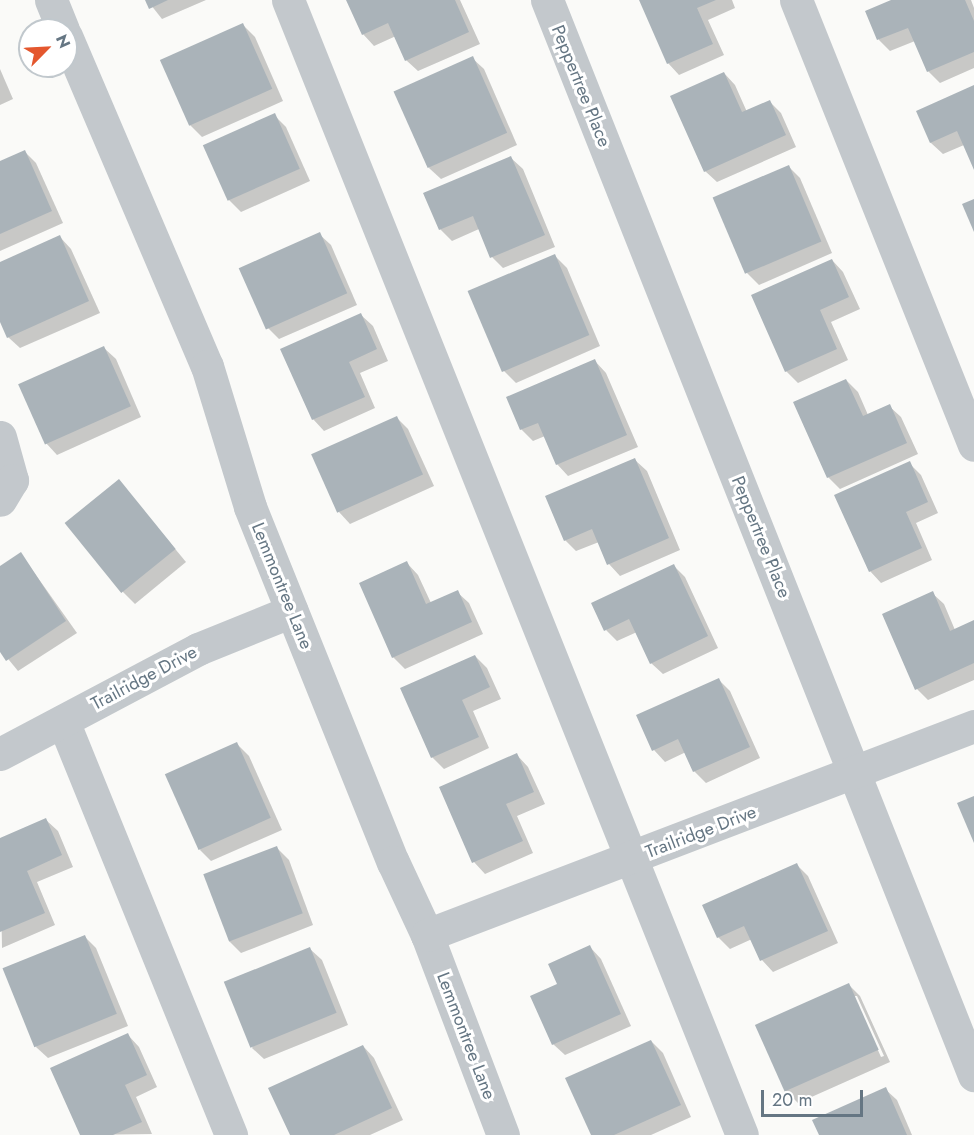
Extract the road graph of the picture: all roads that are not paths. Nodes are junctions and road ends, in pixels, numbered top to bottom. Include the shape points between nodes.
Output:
1 (51, 0) edge
2 (288, 0) edge
3 (547, 0) edge
4 (796, 0) edge
5 (58, 18) edge
6 (78, 64) edge
7 (0, 437) edge
8 (974, 445) edge
9 (0, 500) edge
10 (292, 611) junction
11 (63, 721) junction
12 (974, 726) edge
13 (0, 754) edge
14 (855, 772) junction
15 (631, 859) junction
16 (427, 935) junction
17 (974, 1075) edge
18 (231, 1135) edge
19 (503, 1135) edge
20 (742, 1135) edge

1 - 5 street
2 - 15 street
3 - 14 street, Peppertree Place
4 - 8 street
6 - 10 street, Lemmontree Lane via 207,366 250,507
7 - 9 street via 12,480
10 - 11 street, Trailridge Drive via 198,649
10 - 16 street, Lemmontree Lane via 393,862
11 - 13 street, Trailridge Drive
11 - 18 street
12 - 14 street, Trailridge Drive
14 - 15 street, Trailridge Drive
14 - 17 street, Peppertree Place via 887,864
15 - 16 street, Trailridge Drive
15 - 20 street
16 - 19 street, Lemmontree Lane

